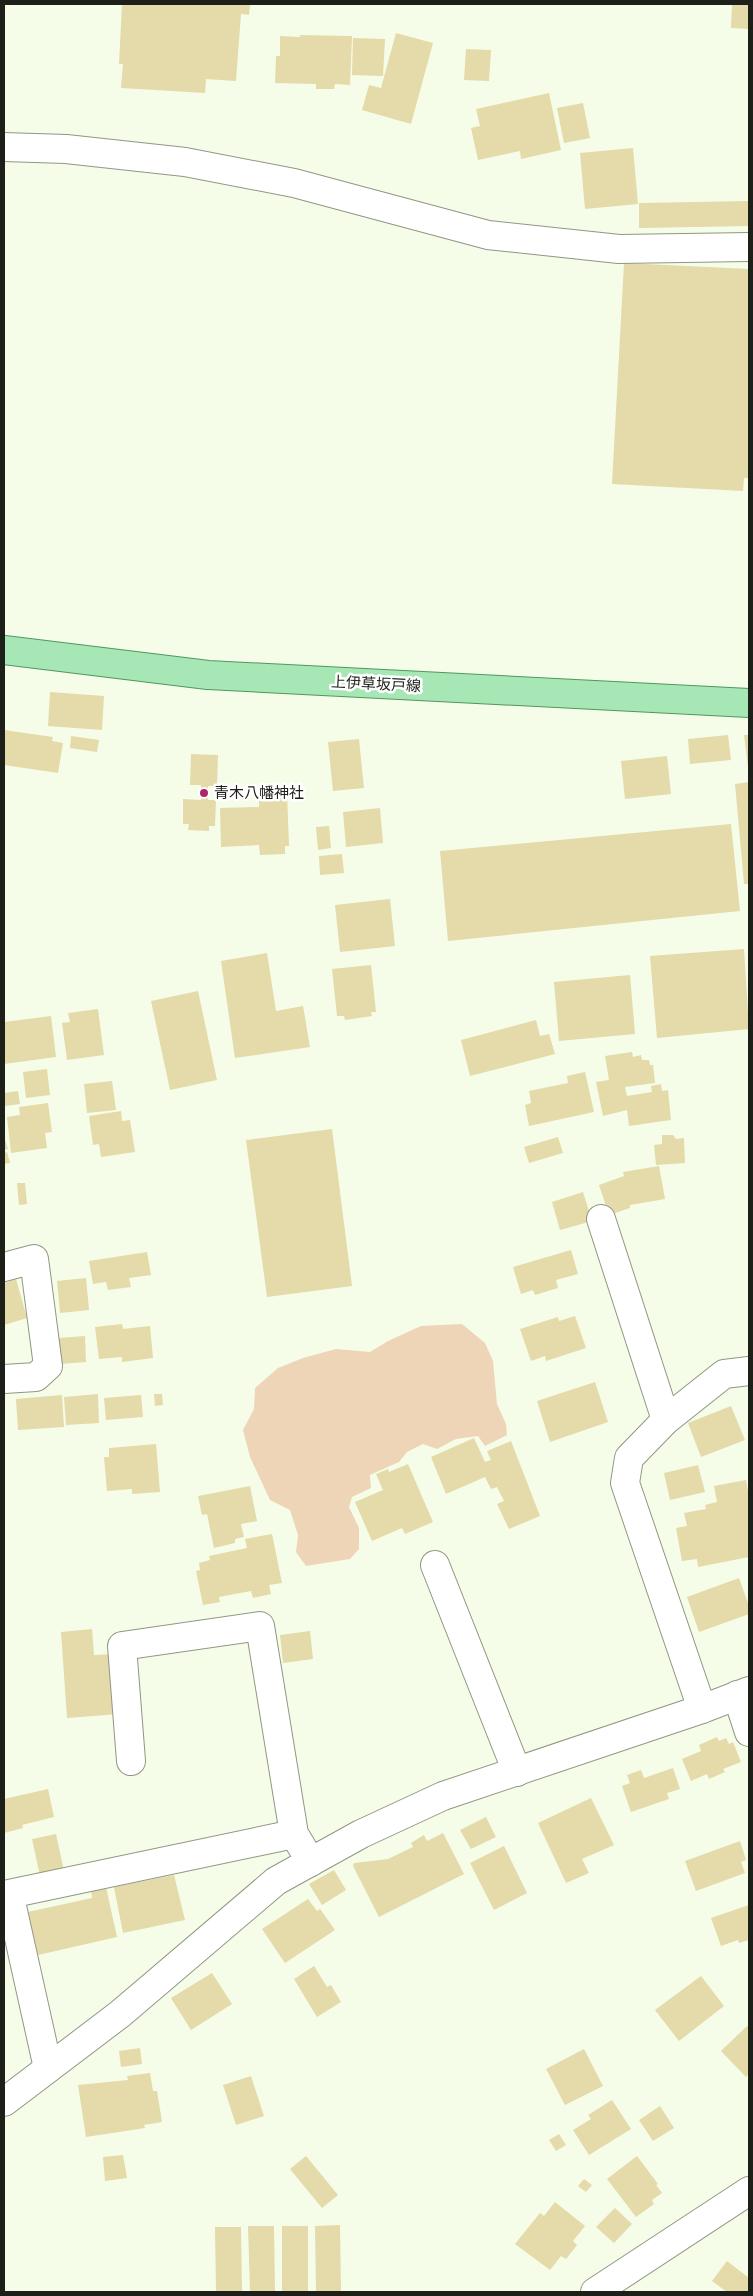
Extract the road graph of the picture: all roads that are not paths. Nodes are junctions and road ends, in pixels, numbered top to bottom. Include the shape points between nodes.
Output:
1 (4, 147) edge
2 (749, 247) edge
3 (4, 650) edge
4 (749, 703) edge
5 (601, 1219) dead end
6 (4, 1267) edge
7 (749, 1371) edge
8 (4, 1379) edge
9 (666, 1420) junction
10 (435, 1565) dead end
11 (743, 1693) edge
12 (702, 1709) junction
13 (749, 1732) edge
14 (131, 1761) dead end
15 (517, 1772) junction
16 (294, 1834) junction
17 (311, 1862) junction
18 (7, 1893) edge
19 (48, 2068) junction
20 (4, 2102) edge
21 (749, 2191) edge
22 (595, 2292) edge

1 - 2 street via 66,149 184,162 294,183 488,235 619,249
3 - 4 main road, 上伊草坂戸線 via 208,675
5 - 9 street
6 - 8 street via 34,1259 48,1366 36,1377
7 - 9 street via 724,1374
9 - 12 street via 629,1458 625,1483
10 - 15 street
11 - 12 street
11 - 13 street
12 - 15 street
14 - 16 street via 122,1646 260,1626
15 - 17 street via 443,1796 361,1834
16 - 17 street
16 - 18 street
17 - 19 street via 276,1881 120,2014
18 - 19 street
19 - 20 street
21 - 22 street

